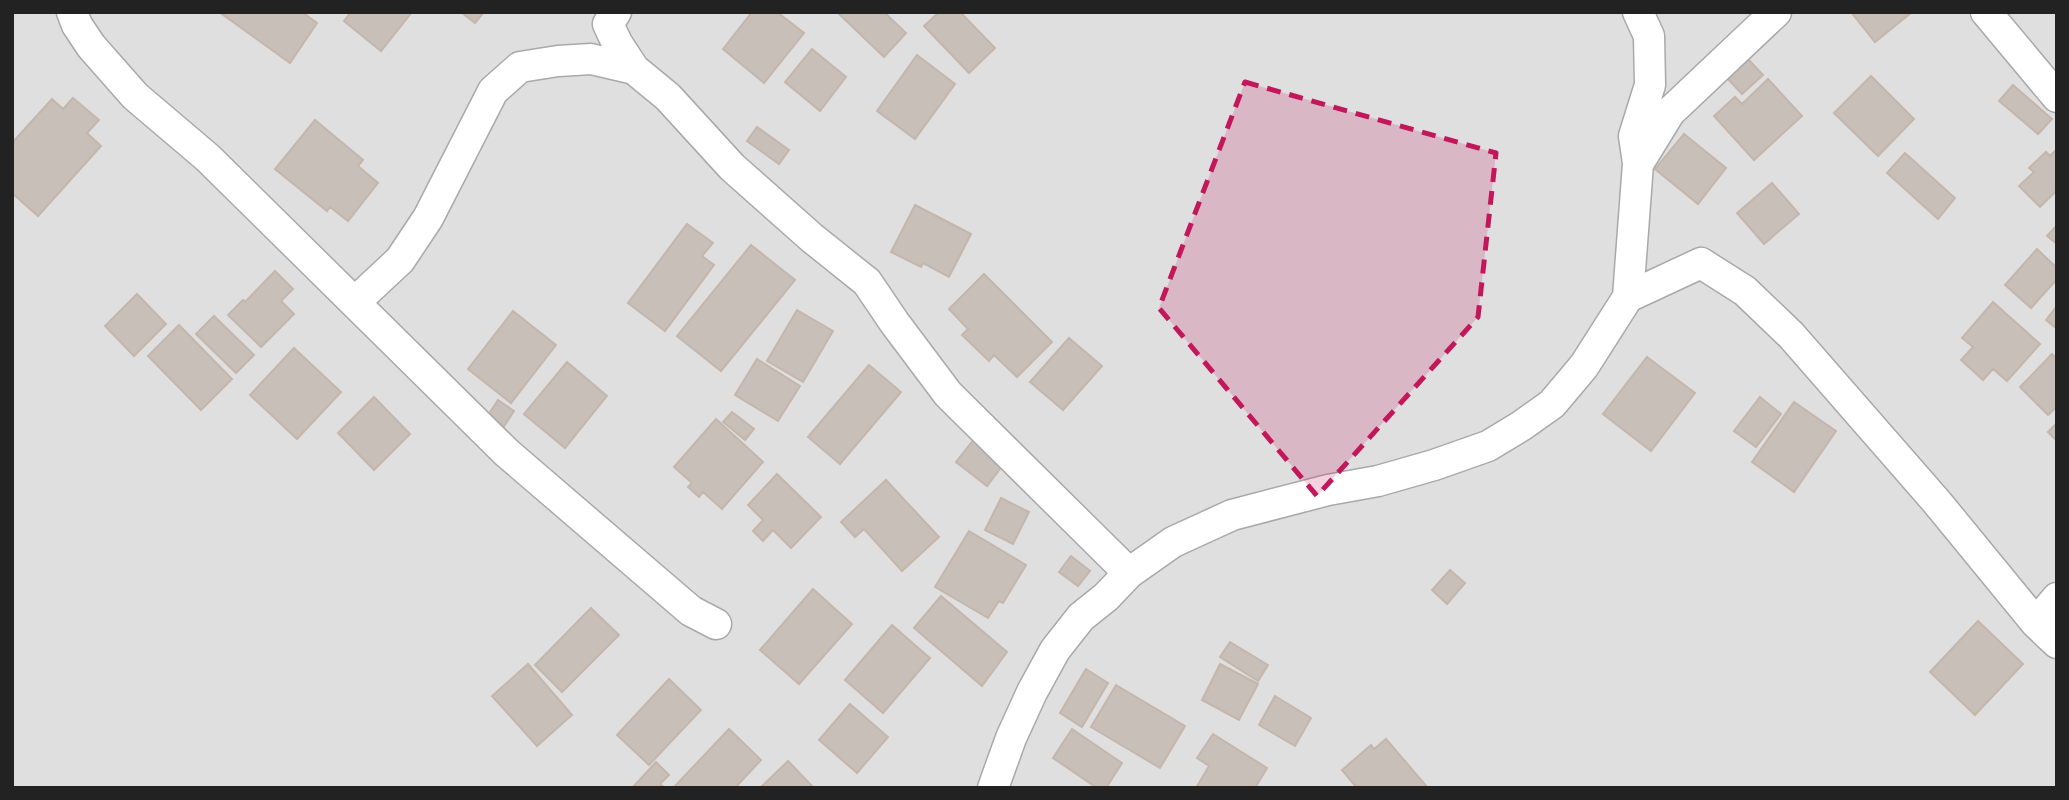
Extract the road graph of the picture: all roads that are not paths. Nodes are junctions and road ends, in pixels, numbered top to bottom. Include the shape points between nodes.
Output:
1 (72, 12) edge
2 (616, 12) edge
3 (1638, 12) edge
4 (1776, 12) edge
5 (1986, 12) edge
6 (634, 69) junction
7 (2057, 97) edge
8 (1638, 164) junction
9 (1628, 297) junction
10 (355, 302) junction
11 (1129, 573) junction
12 (2057, 598) edge
13 (716, 624) dead end
14 (2047, 633) edge
15 (993, 788) edge

1 - 10 street via 91,46 135,96 208,158
2 - 6 street via 608,24
3 - 8 street via 1649,36 1650,85 1634,136
4 - 8 street via 1670,112
5 - 7 street
6 - 10 street via 591,59 520,67 493,90 428,218 400,260
6 - 11 street via 668,97 732,167 867,282 948,394
8 - 9 street
9 - 11 street via 1584,366 1552,404 1488,446 1378,481 1232,515 1174,542
9 - 14 street via 1701,263 1745,291 1800,345
10 - 13 street via 507,453 691,611
11 - 15 street via 1081,617 1055,650
12 - 14 street

